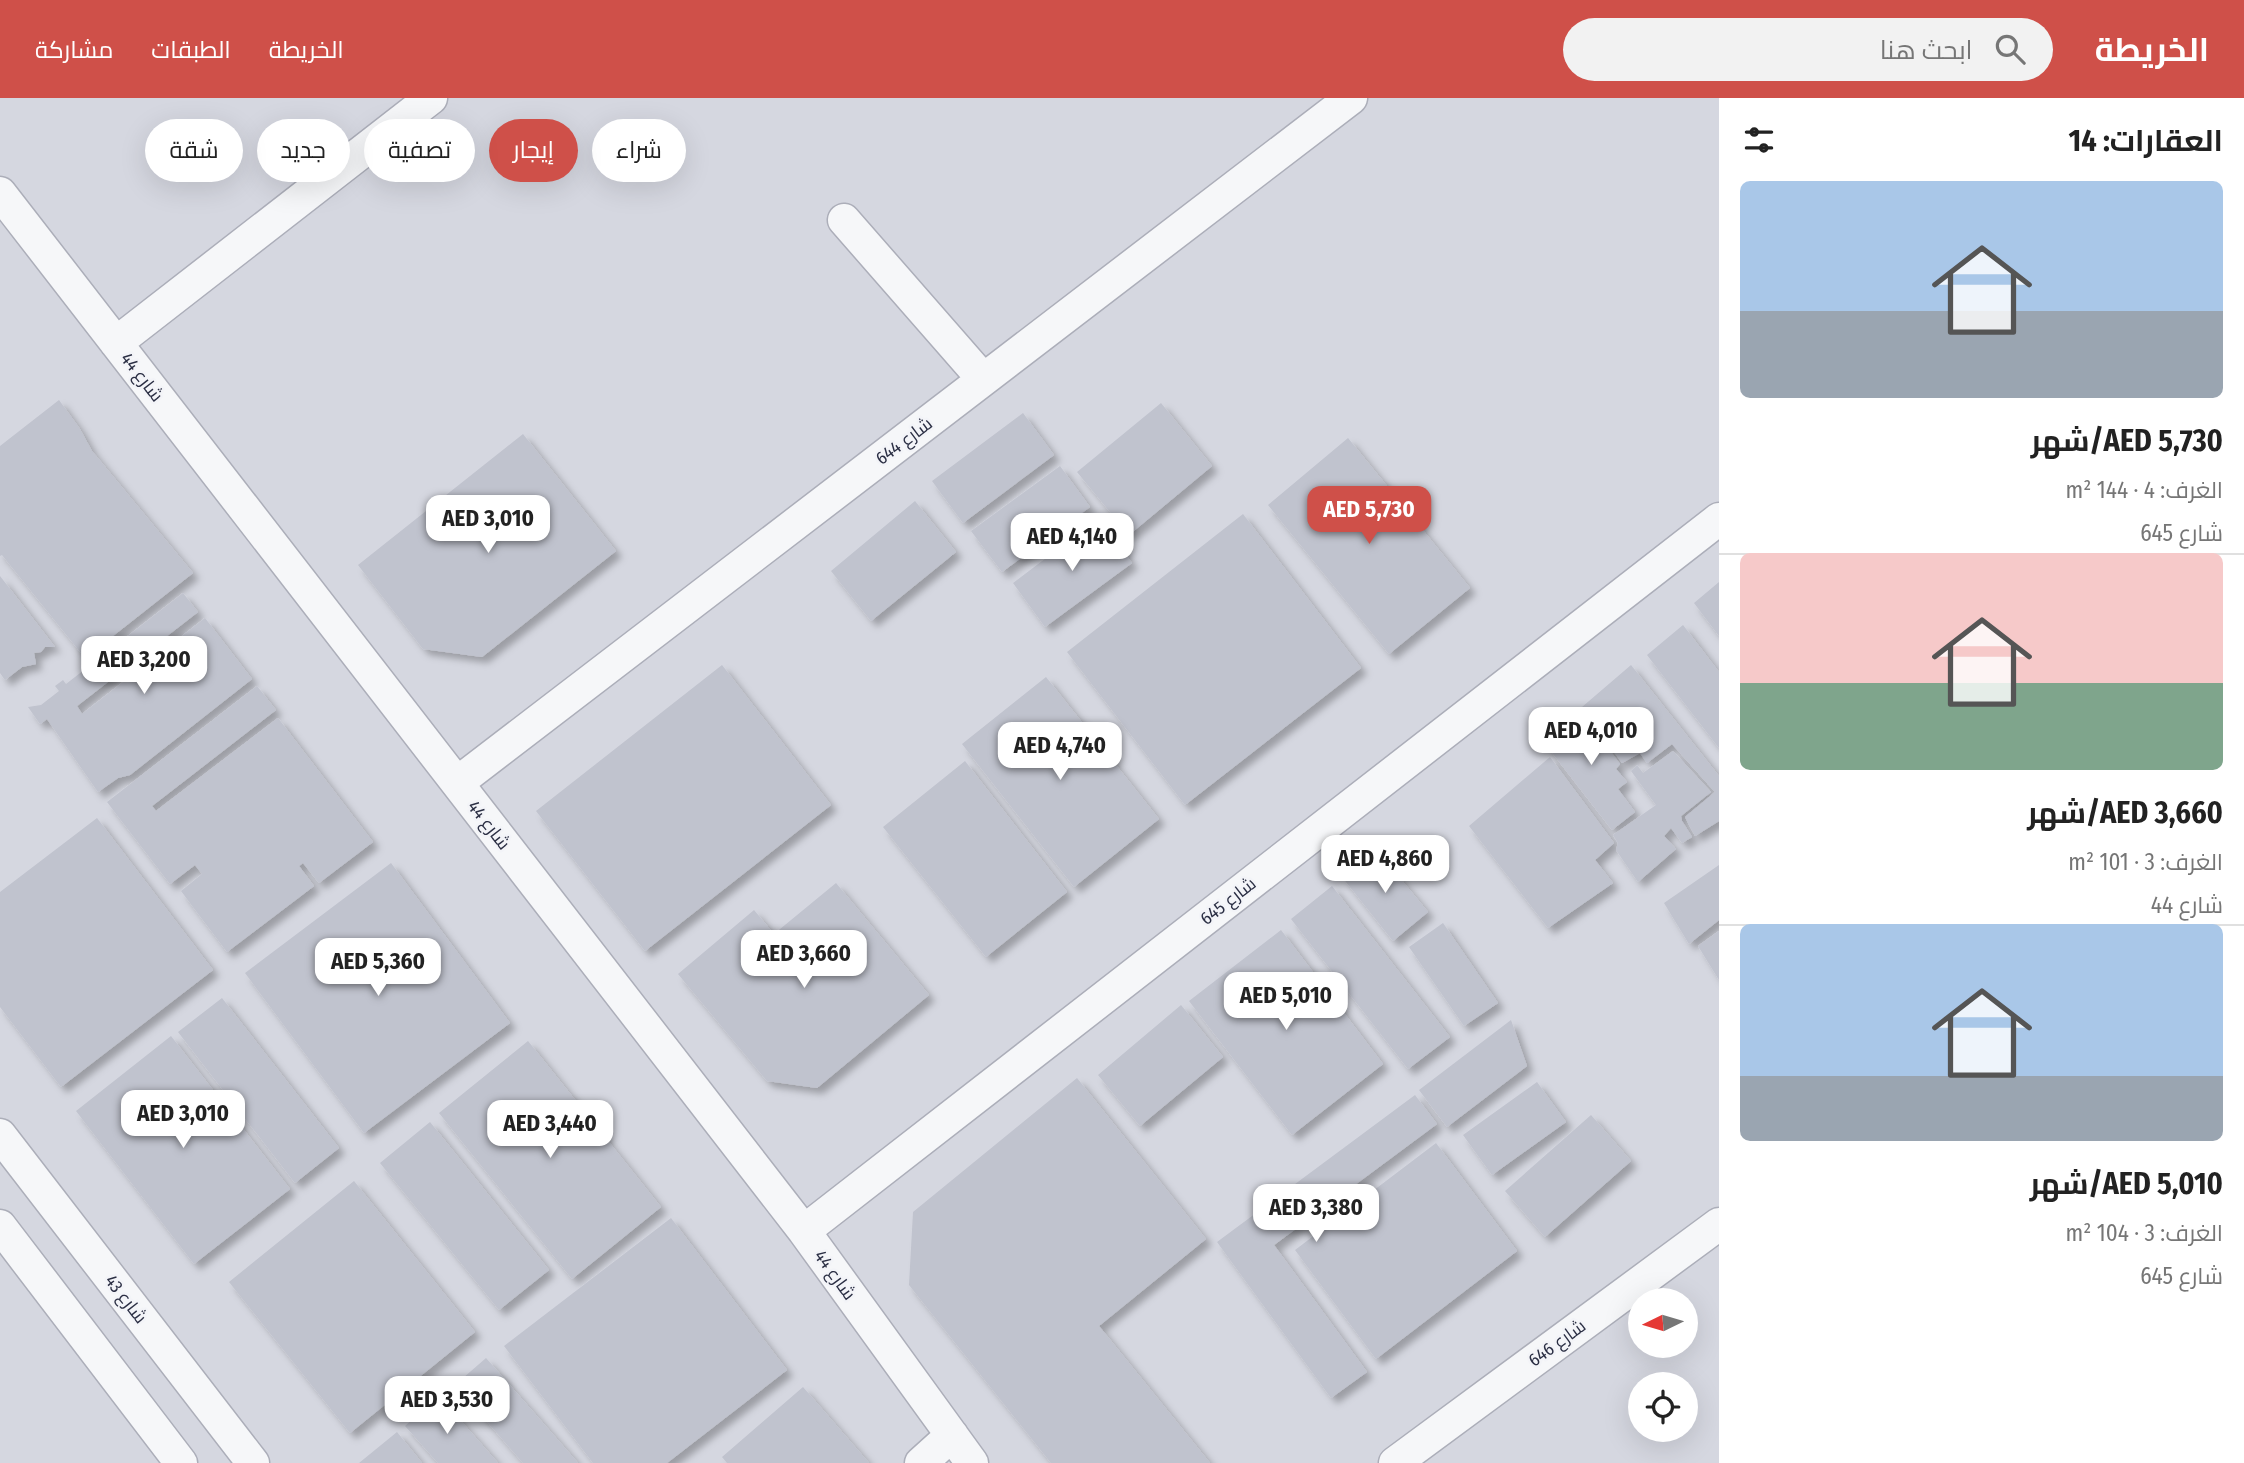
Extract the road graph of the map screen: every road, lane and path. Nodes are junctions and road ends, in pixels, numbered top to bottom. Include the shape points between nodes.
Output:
1 (431, 98) edge
2 (1351, 98) edge
3 (0, 194) edge
4 (844, 220) dead end
5 (116, 343) junction
6 (983, 379) junction
7 (1719, 519) edge
8 (457, 783) junction
9 (0, 1135) edge
10 (1719, 1224) edge
11 (0, 1226) edge
12 (804, 1231) junction
13 (951, 1435) junction
14 (181, 1463) edge
15 (253, 1463) edge
16 (921, 1463) edge
17 (971, 1463) edge
18 (1395, 1463) edge

1 - 5 street
2 - 6 street, شارع 644
3 - 5 street, شارع 44
4 - 6 street
5 - 8 street, شارع 44
6 - 8 street, شارع 644
7 - 12 street, شارع 645
8 - 12 street, شارع 44
9 - 15 street, شارع 43
10 - 18 street, شارع 646
11 - 14 street
12 - 13 street, شارع 44
13 - 16 street
13 - 17 street, شارع 44

